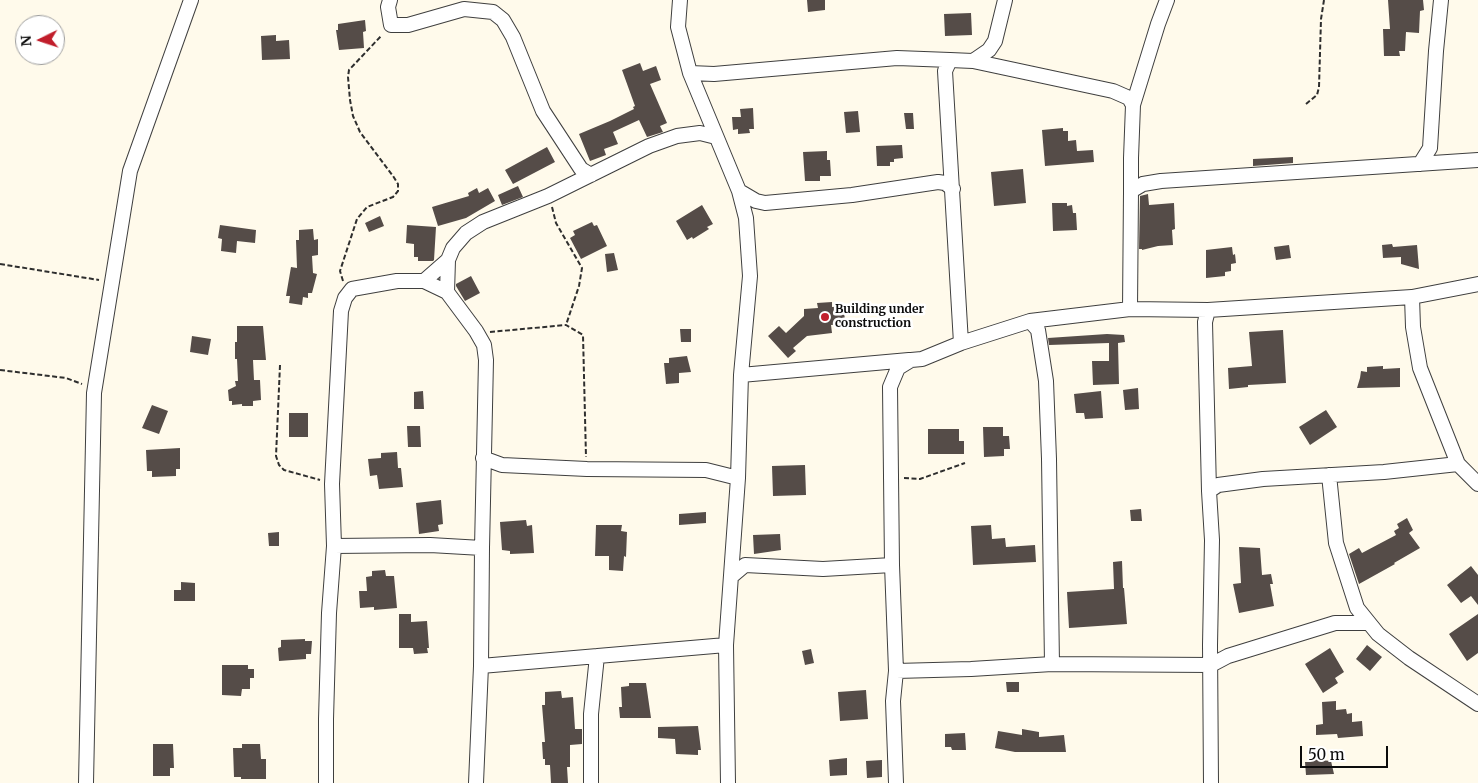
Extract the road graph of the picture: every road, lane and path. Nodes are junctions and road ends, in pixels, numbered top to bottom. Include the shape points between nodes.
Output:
1 (191, 0) edge
2 (390, 0) edge
3 (680, 0) edge
4 (1005, 0) edge
5 (1168, 0) edge
6 (1324, 0) edge
7 (1441, 0) edge
8 (391, 25) junction
9 (950, 60) junction
10 (973, 62) junction
11 (690, 73) junction
12 (1306, 104) dead end
13 (1134, 105) junction
14 (716, 137) junction
15 (1430, 148) junction
16 (1478, 160) edge
17 (1451, 162) junction
18 (1420, 164) junction
19 (591, 175) junction
20 (953, 189) junction
21 (739, 191) junction
22 (1131, 191) junction
23 (548, 196) junction
24 (766, 204) junction
25 (746, 218) junction
26 (448, 260) junction
27 (0, 264) edge
28 (424, 281) junction
29 (112, 282) junction
30 (1478, 284) edge
31 (352, 289) junction
32 (446, 292) junction
33 (1412, 297) junction
34 (1130, 309) junction
35 (1208, 310) junction
36 (1030, 321) junction
37 (566, 325) junction
38 (476, 331) junction
39 (961, 343) junction
40 (911, 360) junction
41 (280, 365) dead end
42 (0, 370) edge
43 (741, 375) junction
44 (94, 393) junction
45 (483, 458) junction
46 (965, 463) dead end
47 (1458, 464) junction
48 (502, 465) junction
49 (587, 469) junction
50 (483, 474) junction
51 (1329, 475) junction
52 (738, 478) junction
53 (891, 478) junction
54 (332, 484) junction
55 (1478, 484) edge
56 (1209, 491) junction
57 (334, 546) junction
58 (482, 548) junction
59 (892, 566) junction
60 (732, 576) junction
61 (1368, 622) junction
62 (726, 645) junction
63 (1210, 645) junction
64 (597, 656) junction
65 (1228, 656) junction
66 (1052, 664) junction
67 (1210, 665) junction
68 (481, 666) junction
69 (896, 671) junction
70 (1478, 704) edge
71 (86, 783) edge
72 (326, 783) edge
73 (476, 783) edge
74 (591, 783) edge
75 (728, 783) edge
76 (896, 783) edge
77 (1211, 783) edge

1 - 29 street via 130,171
2 - 8 street
3 - 11 street via 678,27
4 - 10 street via 995,41
5 - 13 street
6 - 12 path via 1319,87 1317,95
7 - 15 street
8 - 19 street via 408,25 464,9 492,12 503,20 543,111 581,168
8 - 31 path via 348,70 353,116 360,132 398,184 398,191 393,197 368,207 357,219 340,271 344,284
9 - 10 street
9 - 11 street via 897,58 714,74
9 - 20 street via 945,71
10 - 13 street via 1112,91 1129,98
11 - 14 street
13 - 22 street
14 - 19 street via 700,133 677,136
14 - 21 street
15 - 17 street
15 - 18 street
16 - 17 street
17 - 18 street
18 - 22 street via 1161,181 1143,184
19 - 23 street
20 - 24 street via 938,182
20 - 39 street
21 - 24 street
21 - 25 street
22 - 34 street
23 - 26 street via 483,222 466,233
23 - 37 path via 556,223 582,268
24 - 25 street
25 - 43 street via 750,276
26 - 28 street
26 - 32 street
27 - 29 path
28 - 31 street
28 - 32 street
29 - 44 street
30 - 33 street
31 - 54 street via 341,311
32 - 38 street
33 - 35 street
33 - 47 street via 1420,368
34 - 35 street
34 - 36 street
35 - 56 street via 1205,322
36 - 39 street
36 - 66 street via 1038,330 1046,381
37 - 38 path
37 - 49 path via 583,336
38 - 45 street via 484,345 486,360
39 - 40 street via 922,359
40 - 43 street
40 - 53 street via 898,368 890,387
41 - 54 path via 276,456 279,465 284,470
42 - 44 path via 66,378 85,385
43 - 52 street
44 - 71 street
45 - 48 street
45 - 50 street
46 - 53 path via 920,479
47 - 51 street
47 - 55 street
48 - 49 street
48 - 50 street
49 - 52 street via 706,470
50 - 58 street
51 - 56 street via 1218,485
51 - 61 street via 1336,543 1357,608
52 - 60 street
53 - 59 street
54 - 57 street
56 - 63 street via 1212,540
57 - 58 street
57 - 72 street via 329,613
58 - 68 street
59 - 60 street via 823,569 745,566
59 - 69 street
60 - 62 street
61 - 65 street via 1335,623
61 - 70 street via 1409,658
62 - 64 street
62 - 75 street
63 - 65 street
63 - 67 street
64 - 68 street
64 - 74 street via 591,714
65 - 67 street
66 - 67 street
66 - 69 street
67 - 77 street
68 - 73 street
69 - 76 street via 893,702

